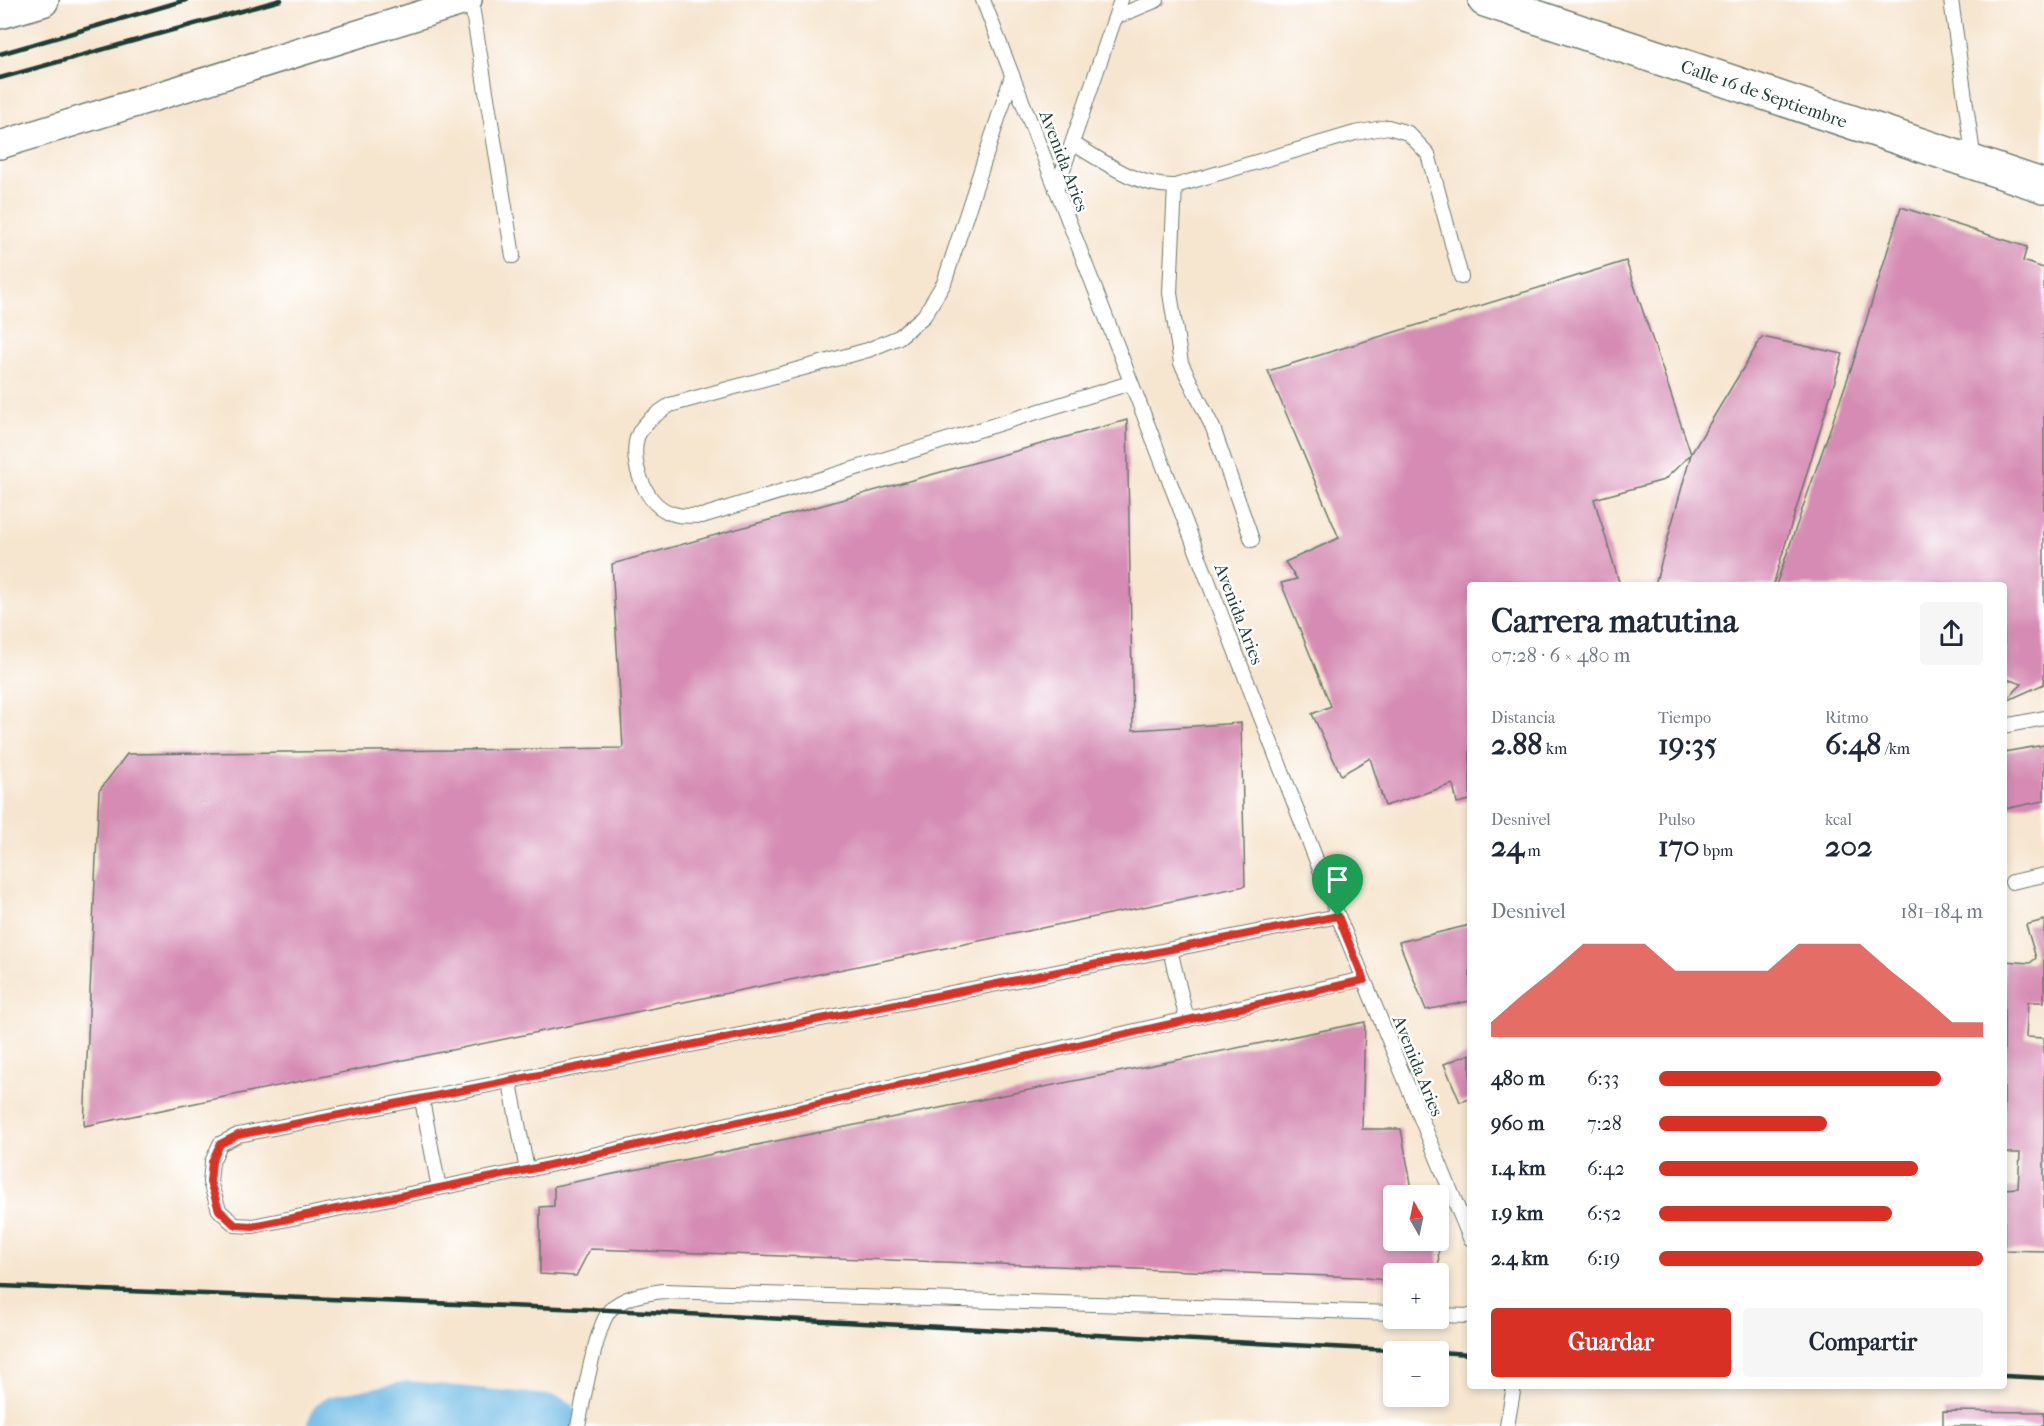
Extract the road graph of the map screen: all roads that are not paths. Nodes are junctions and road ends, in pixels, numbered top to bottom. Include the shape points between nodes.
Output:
1 (42, 0) edge
2 (469, 0) edge
3 (983, 0) edge
4 (1121, 0) edge
5 (1157, 0) edge
6 (1485, 0) edge
7 (1951, 0) edge
8 (0, 12) edge
9 (1116, 17) junction
10 (1012, 76) junction
11 (1072, 142) junction
12 (0, 145) edge
13 (1975, 165) junction
14 (1174, 186) junction
15 (2044, 186) edge
16 (1056, 190) junction
17 (513, 256) dead end
18 (1461, 277) dead end
19 (1130, 383) junction
20 (1252, 540) dead end
21 (2044, 718) edge
22 (2007, 725) edge
23 (2044, 874) edge
24 (2012, 882) dead end
25 (1338, 916) junction
26 (1170, 950) junction
27 (1364, 980) junction
28 (1187, 1020) junction
29 (510, 1083) junction
30 (422, 1100) junction
31 (527, 1170) junction
32 (439, 1188) junction
33 (1467, 1231) edge
34 (1383, 1313) edge
35 (1449, 1315) edge
36 (1467, 1316) edge
37 (1513, 1389) edge
38 (578, 1426) edge
39 (1507, 1426) edge

1 - 8 main road
2 - 12 street
2 - 17 lane
3 - 10 lane, Avenida Aries
4 - 9 lane
5 - 9 lane
6 - 13 main road, Calle 16 de Septiembre
7 - 13 lane
9 - 11 lane
10 - 16 lane, Avenida Aries
10 - 19 lane via 944,283 924,316 899,337 868,350 670,405 648,420 636,441 638,476 656,505 673,514 702,516
11 - 14 lane via 1121,172 1156,187
11 - 16 lane
13 - 15 main road, Calle 16 de Septiembre
14 - 18 lane via 1388,127 1408,134 1428,154
14 - 20 lane via 1170,293 1181,363 1214,428
16 - 19 lane, Avenida Aries
19 - 25 lane, Avenida Aries
21 - 22 lane
23 - 24 lane
25 - 26 lane
25 - 27 lane, Avenida Aries
26 - 28 lane
26 - 29 lane
27 - 28 lane
27 - 33 lane, Avenida Aries
28 - 31 lane
29 - 30 lane
29 - 31 lane
30 - 32 lane
30 - 32 lane via 238,1135 220,1144 212,1162 210,1182 219,1210 235,1225 253,1226
31 - 32 lane
34 - 38 lane via 663,1291 632,1296 609,1310 600,1332
35 - 36 lane
37 - 39 lane

